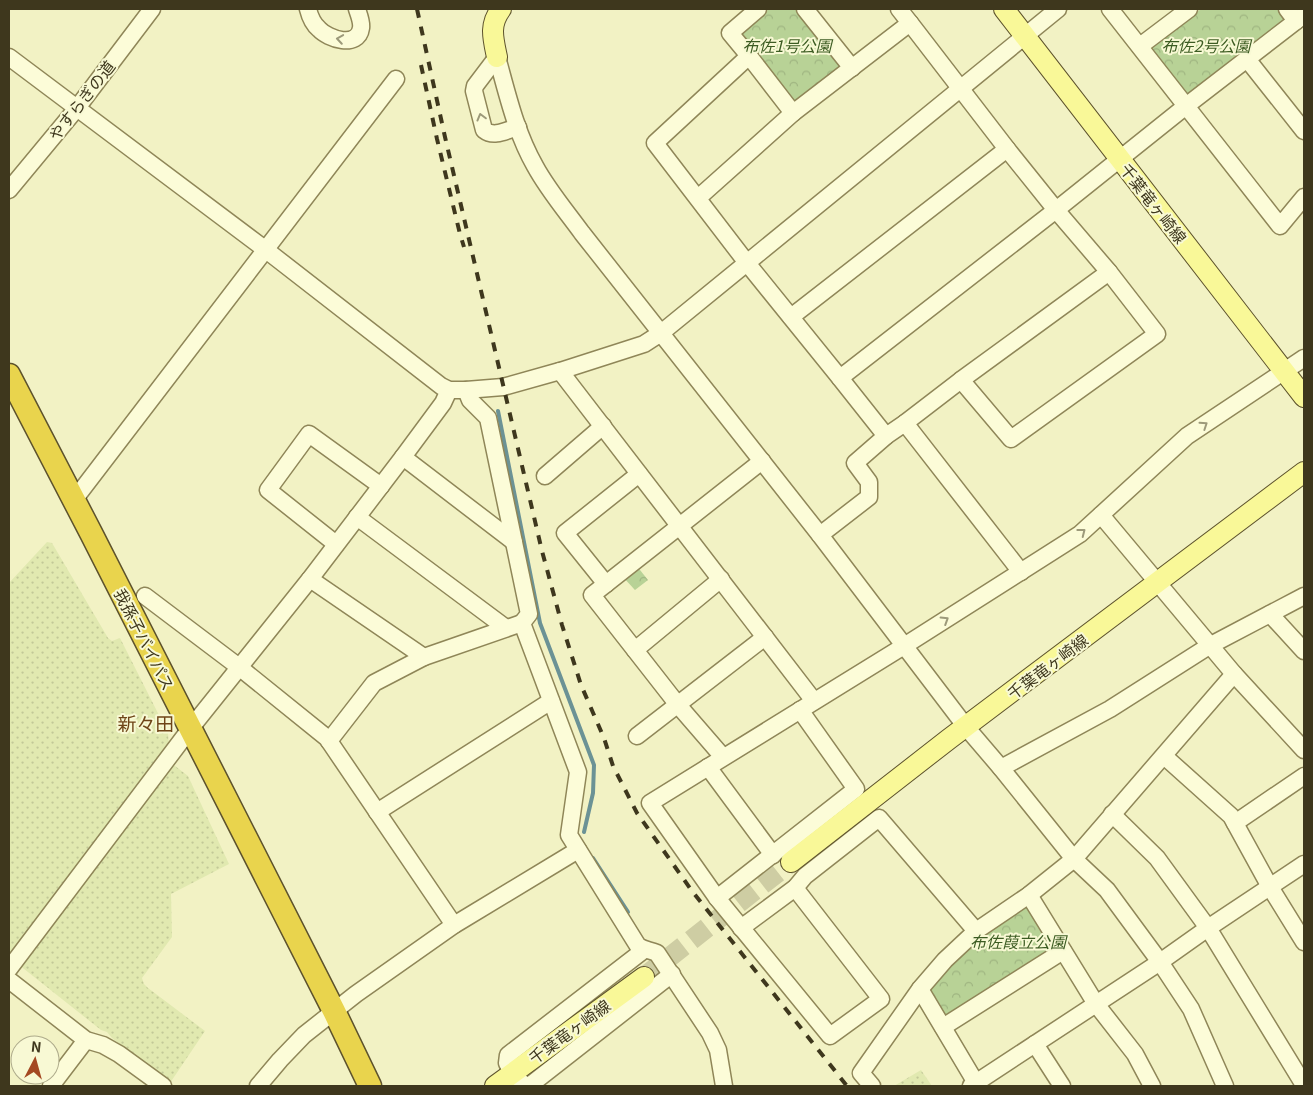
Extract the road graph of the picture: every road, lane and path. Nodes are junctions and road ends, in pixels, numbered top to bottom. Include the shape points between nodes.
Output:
1 (152, 9) edge
2 (308, 9) edge
3 (357, 9) edge
4 (501, 9) edge
5 (758, 9) edge
6 (806, 9) edge
7 (899, 9) edge
8 (1004, 9) edge
9 (1058, 9) edge
10 (1110, 9) edge
11 (1189, 9) edge
12 (1296, 15) edge
13 (910, 23) junction
14 (1024, 35) junction
15 (1140, 46) junction
16 (749, 56) junction
17 (9, 57) edge
18 (497, 57) junction
19 (1247, 59) junction
20 (852, 68) junction
21 (396, 79) dead end
22 (960, 88) junction
23 (1186, 106) junction
24 (76, 108) junction
25 (793, 113) junction
26 (518, 127) junction
27 (1304, 131) edge
28 (1007, 148) junction
29 (1120, 160) junction
30 (9, 190) edge
31 (1304, 197) edge
32 (698, 198) junction
33 (1056, 210) junction
34 (266, 250) junction
35 (747, 263) junction
36 (1109, 272) junction
37 (791, 317) junction
38 (661, 333) junction
39 (1304, 358) edge
40 (560, 371) junction
41 (1285, 372) junction
42 (9, 375) edge
43 (840, 378) junction
44 (961, 380) junction
45 (450, 390) junction
46 (466, 390) junction
47 (1304, 397) edge
48 (905, 422) junction
49 (603, 426) junction
50 (886, 436) junction
51 (403, 458) junction
52 (762, 461) junction
53 (1304, 472) edge
54 (639, 474) junction
55 (545, 476) dead end
56 (381, 486) junction
57 (74, 500) junction
58 (1101, 515) junction
59 (357, 517) junction
60 (680, 526) junction
61 (820, 535) junction
62 (514, 542) junction
63 (336, 544) junction
64 (1021, 572) junction
65 (310, 578) junction
66 (720, 580) junction
67 (1158, 583) junction
68 (606, 584) junction
69 (145, 596) dead end
70 (1304, 596) edge
71 (1270, 614) junction
72 (522, 623) junction
73 (506, 628) junction
74 (765, 637) junction
75 (904, 646) junction
76 (1209, 646) junction
77 (635, 650) junction
78 (1304, 651) edge
79 (424, 657) junction
80 (239, 667) junction
81 (1234, 674) junction
82 (551, 701) junction
83 (814, 701) junction
84 (678, 705) junction
85 (800, 710) junction
86 (966, 727) junction
87 (190, 729) junction
88 (637, 736) dead end
89 (329, 741) junction
90 (1304, 750) edge
91 (1164, 756) junction
92 (723, 757) junction
93 (708, 767) junction
94 (1001, 768) junction
95 (1304, 776) edge
96 (377, 812) junction
97 (1112, 814) junction
98 (1235, 823) junction
99 (578, 850) junction
100 (772, 855) junction
101 (1074, 859) junction
102 (791, 862) tunnel mouth
103 (1304, 864) edge
104 (1270, 887) junction
105 (795, 888) junction
106 (1029, 895) junction
107 (717, 898) junction
108 (454, 925) junction
109 (741, 928) junction
110 (1208, 928) junction
111 (976, 931) junction
112 (1304, 942) edge
113 (644, 950) junction
114 (1063, 951) junction
115 (1160, 962) junction
116 (9, 969) edge
117 (672, 974) junction
118 (644, 977) tunnel mouth
119 (9, 980) edge
120 (920, 989) junction
121 (1096, 1004) junction
122 (334, 1011) junction
123 (943, 1027) junction
124 (86, 1040) junction
125 (1035, 1044) junction
126 (512, 1073) junction
127 (973, 1085) edge
128 (1304, 1085) edge
129 (51, 1086) edge
130 (163, 1086) edge
131 (258, 1086) edge
132 (370, 1086) edge
133 (495, 1086) edge
134 (724, 1086) edge
135 (872, 1086) edge
136 (1062, 1086) edge
137 (1152, 1086) edge
138 (1225, 1086) edge

1 - 24 street, やすらぎの道
3 -> 2 street via 361,29 355,38 349,40 329,37 320,31
4 - 18 main road via 493,25
5 - 16 street via 730,33
6 - 20 street
7 - 13 street
8 - 14 main road, 千葉竜ヶ崎線
9 - 14 street
10 - 15 street
11 - 15 street
12 - 19 street
13 - 20 street
13 - 22 street
14 - 22 street
14 - 29 main road, 千葉竜ヶ崎線
15 - 23 street
16 - 25 street
16 - 32 street via 655,143
17 - 24 street
18 - 26 street
26 -> 18 street via 494,134 484,130 474,91
19 - 23 street
19 - 27 street
20 - 25 street
21 - 34 street
22 - 28 street
22 - 35 street
23 - 29 street
23 - 31 street via 1280,226
24 - 30 street, やすらぎの道
24 - 34 street
25 - 32 street
26 - 38 street via 535,167
28 - 33 street
28 - 37 street
29 - 33 street
29 - 41 main road, 千葉竜ヶ崎線
32 - 35 street
33 - 36 street
33 - 43 street
34 - 45 street
34 - 57 street
35 - 37 street
35 - 38 street
36 - 44 street
36 - 44 street via 1157,334 1010,439
37 - 43 street
38 - 40 street via 644,344
38 - 52 street
39 - 41 street
40 - 46 street via 503,387
40 - 49 street
41 - 47 main road, 千葉竜ヶ崎線
58 -> 41 street via 1187,436
42 - 57 highway, 我孫子バイパス
43 - 50 street
44 - 48 street
45 - 46 street
45 - 51 street
46 - 62 street via 470,400 488,418
48 - 50 street
48 - 64 street
49 - 54 street
49 - 55 street
50 - 61 street via 855,463 870,482 869,497
51 - 56 street
51 - 62 street
52 - 60 street
52 - 61 street
53 - 67 main road, 千葉竜ヶ崎線
54 - 60 street
54 - 68 street via 565,533
56 - 59 street
56 - 63 street via 309,434 268,490
57 - 87 highway, 我孫子バイパス
64 -> 58 street via 1080,534
58 - 67 street
59 - 63 street
59 - 73 street
60 - 66 street
60 - 68 street
61 - 75 street
62 - 72 street via 529,614
63 - 65 street
75 -> 64 street
65 - 79 street
65 - 80 street
66 - 74 street
66 - 77 street
67 - 76 street
67 - 86 main road, 千葉竜ヶ崎線
68 - 77 street via 592,595
69 - 80 street
70 - 71 street
71 - 76 street
71 - 78 street
72 - 73 street
72 - 82 street
73 - 79 street
74 - 83 street
74 - 84 street
75 - 83 street
75 - 86 street
76 - 81 street
76 - 94 street via 1110,709
77 - 84 street
79 - 89 street via 374,683
80 - 87 street
80 - 89 street
81 - 90 street
81 - 91 street
82 - 96 street
82 - 99 street via 578,772 569,835
83 - 85 street
84 - 88 street
84 - 92 street
85 - 92 street
85 - 100 street via 856,790
86 - 94 street
86 - 102 main road, 千葉竜ヶ崎線
87 - 116 street
87 - 122 highway, 我孫子バイパス
89 - 96 street
91 - 97 street
91 - 98 street
92 - 93 street
93 - 100 street
93 - 107 street via 650,803
94 - 101 street
95 - 98 street
96 - 108 street
97 - 101 street
97 - 110 street via 1158,858
98 - 104 street
99 - 108 street
99 - 113 street via 638,946
100 - 107 street
101 - 106 street
101 - 115 street via 1107,890
103 - 104 street
104 - 110 street
104 - 112 street
105 - 109 street
105 - 109 street via 881,999 830,1036
105 - 111 street via 805,876 880,818
106 - 111 street
106 - 114 street
107 - 109 street
108 - 122 street
110 - 115 street
110 - 128 street
111 - 120 street
113 - 117 street via 657,953
113 - 126 street via 508,1055 507,1063
114 - 121 street
114 - 123 street
115 - 121 street
115 - 138 street via 1191,1009
117 - 126 street via 529,1086
117 - 134 street via 718,1050
118 - 126 main road, 千葉竜ヶ崎線
119 - 124 street
120 - 123 street
120 - 135 street via 861,1072
121 - 125 street
121 - 137 street via 1135,1054
122 - 131 street via 298,1041
122 - 132 highway, 我孫子バイパス
123 - 127 street
124 - 129 street
124 - 130 street via 119,1054
125 - 127 street
125 - 136 street
126 - 133 main road, 千葉竜ヶ崎線

